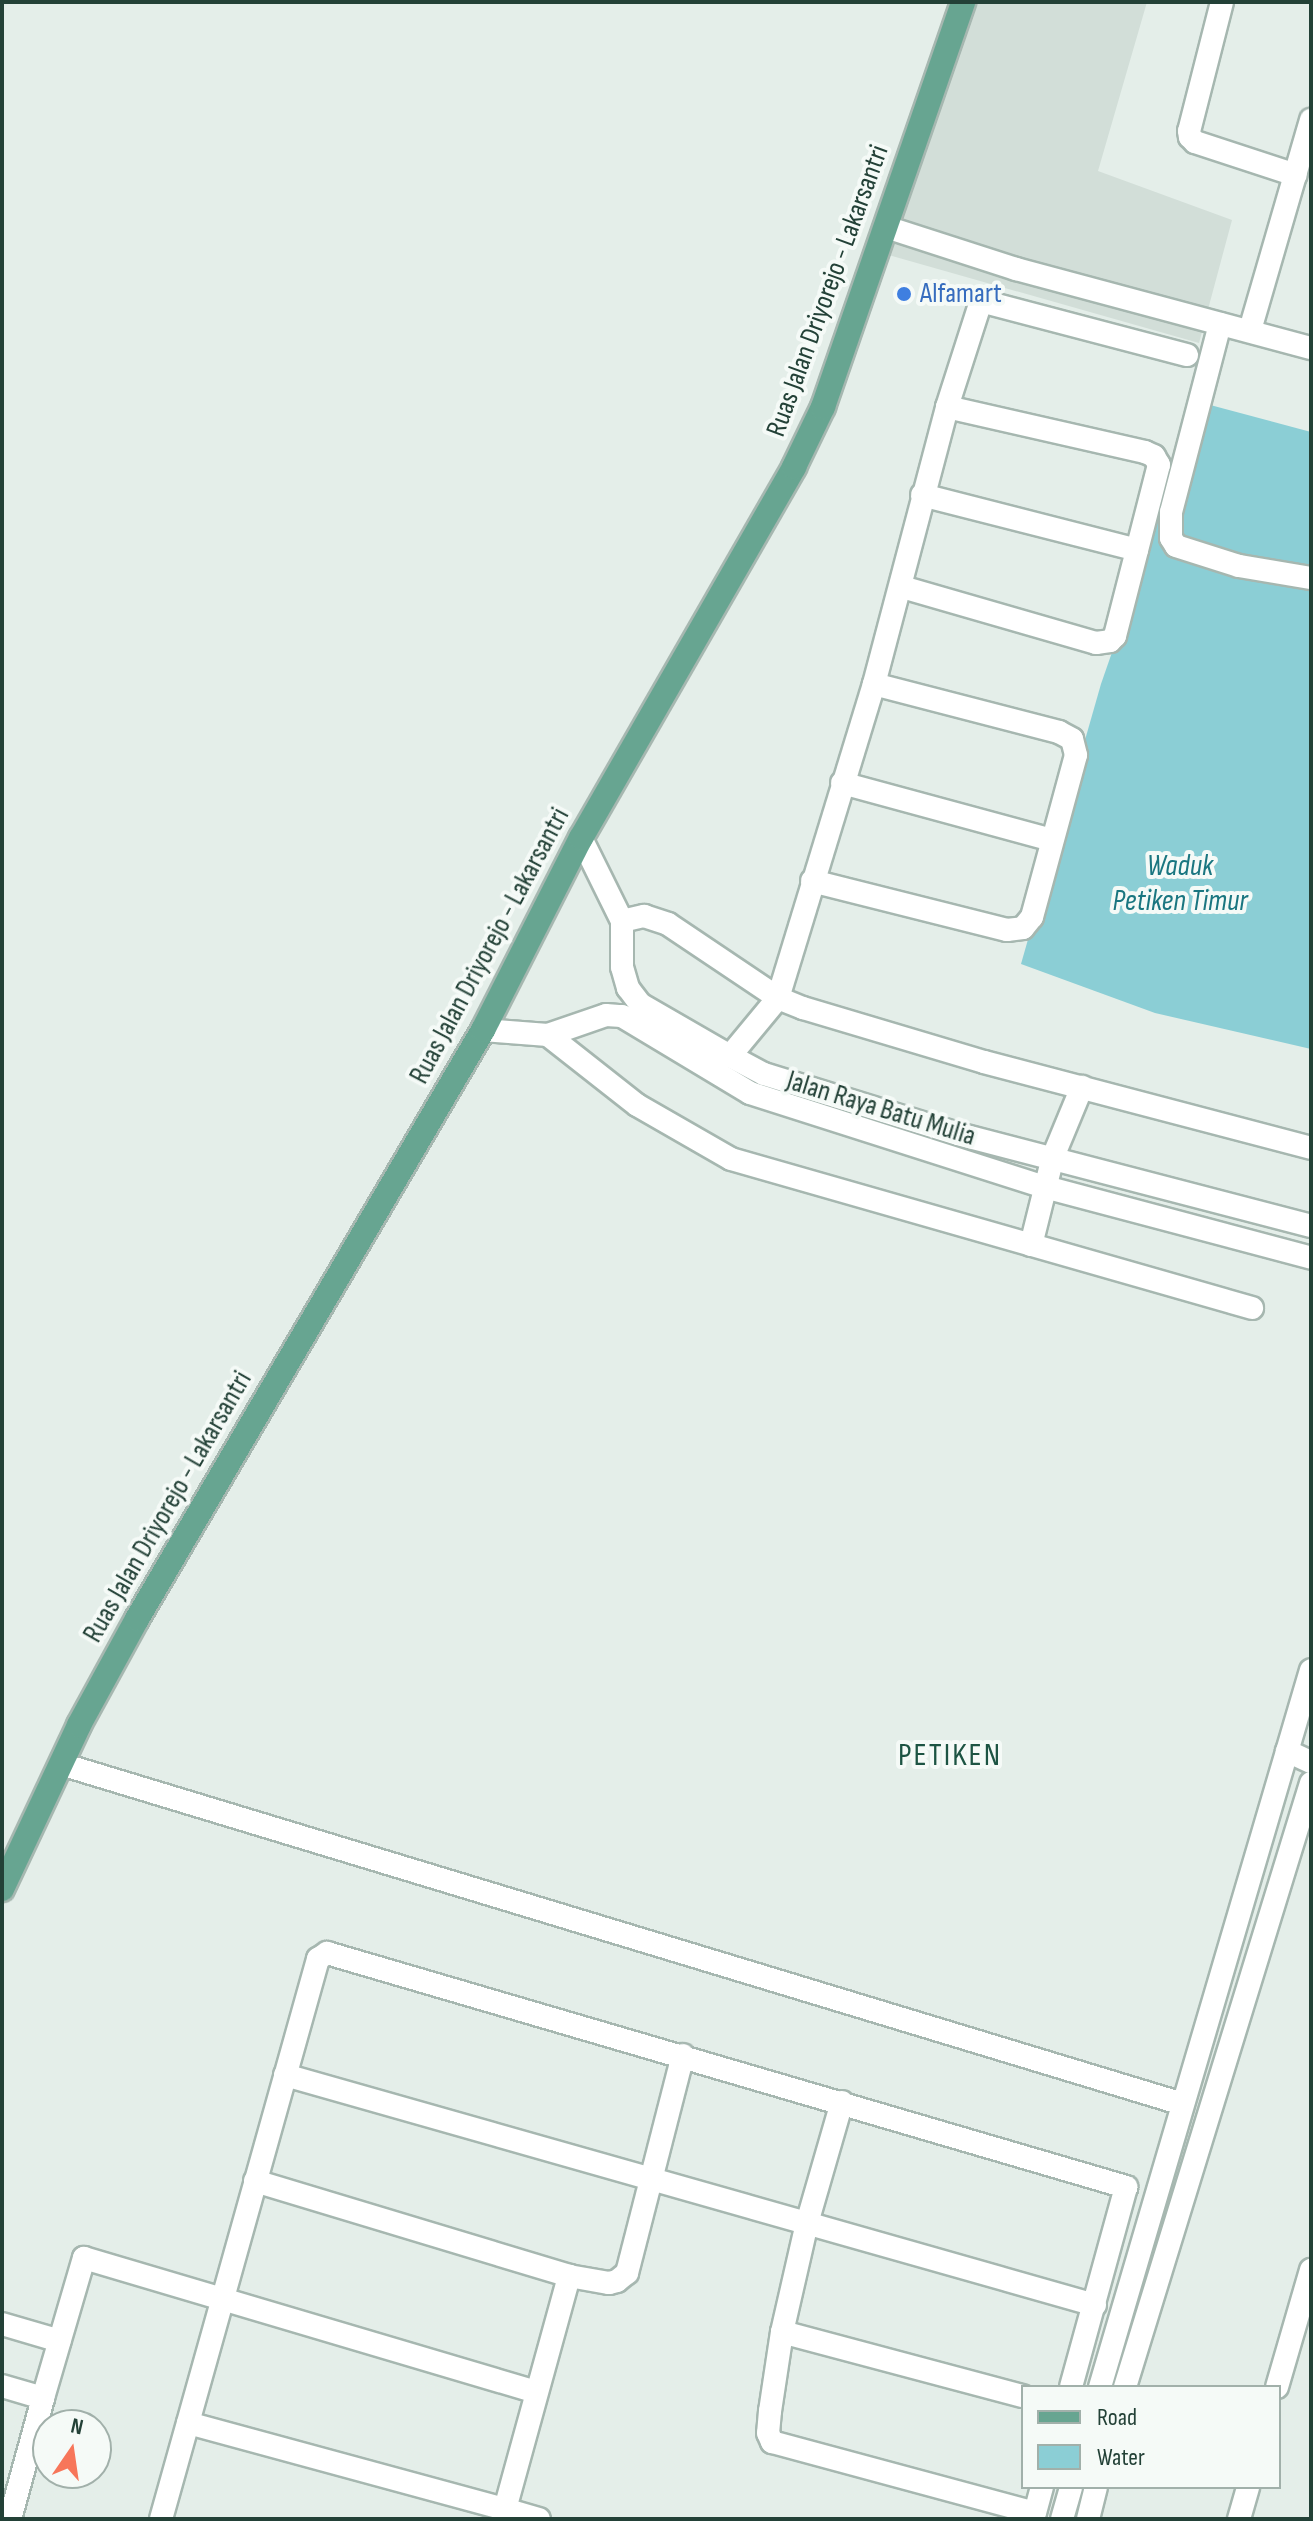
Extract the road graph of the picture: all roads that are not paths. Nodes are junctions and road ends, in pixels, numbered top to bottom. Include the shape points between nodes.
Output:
1 (963, 2) edge
2 (1222, 2) edge
3 (1311, 120) edge
4 (1300, 189) edge
5 (886, 227) junction
6 (1220, 324) junction
7 (1250, 330) junction
8 (1311, 348) edge
9 (1187, 355) dead end
10 (947, 407) junction
11 (922, 495) junction
12 (1137, 550) junction
13 (1311, 578) edge
14 (902, 587) junction
15 (874, 684) junction
16 (842, 783) junction
17 (581, 838) junction
18 (1052, 840) junction
19 (812, 881) junction
20 (622, 921) junction
21 (778, 998) junction
22 (483, 1030) junction
23 (548, 1035) junction
24 (730, 1056) junction
25 (1082, 1087) junction
26 (1311, 1148) edge
27 (1053, 1157) junction
28 (1045, 1187) junction
29 (1311, 1226) edge
30 (1031, 1245) junction
31 (1311, 1258) edge
32 (1252, 1308) dead end
33 (1311, 1670) edge
34 (1297, 1740) edge
35 (1311, 1762) edge
36 (61, 1764) junction
37 (1311, 1783) edge
38 (2, 1889) edge
39 (683, 2055) junction
40 (285, 2075) junction
41 (842, 2102) junction
42 (1183, 2104) junction
43 (649, 2178) junction
44 (255, 2181) junction
45 (807, 2223) junction
46 (1311, 2270) edge
47 (569, 2276) junction
48 (223, 2298) junction
49 (1095, 2305) junction
50 (2, 2324) edge
51 (782, 2332) junction
52 (1303, 2332) edge
53 (60, 2341) junction
54 (1072, 2385) edge
55 (1101, 2385) edge
56 (1126, 2385) edge
57 (1278, 2385) edge
58 (2, 2386) edge
59 (535, 2392) junction
60 (1021, 2395) edge
61 (43, 2398) junction
62 (188, 2423) junction
63 (1041, 2489) edge
64 (1070, 2489) edge
65 (1096, 2489) edge
66 (1247, 2489) edge
67 (505, 2509) junction
68 (10, 2519) edge
69 (161, 2519) edge
70 (539, 2519) edge
71 (1062, 2519) edge
72 (1088, 2519) edge
73 (1239, 2519) edge

1 - 5 main road, Ruas Jalan Driyorejo - Lakarsantri
2 - 4 street via 1190,137
3 - 4 street
4 - 7 street
5 - 6 street via 1016,269
5 - 17 main road, Ruas Jalan Driyorejo - Lakarsantri via 823,407 794,467
6 - 7 street
6 - 13 street via 1171,512 1171,538 1176,546 1239,566
7 - 8 street
9 - 10 street via 981,301
10 - 11 street
10 - 12 street via 1154,456 1159,465
11 - 12 street
11 - 14 street
12 - 14 street via 1115,636 1101,644
14 - 15 street
15 - 16 street
15 - 18 street via 1072,739 1076,755
16 - 18 street
16 - 19 street
17 - 20 street, Jalan Raya Batu Mulia
17 - 22 main road, Ruas Jalan Driyorejo - Lakarsantri
18 - 19 street via 1032,917 1017,930
19 - 21 street
20 - 21 street via 639,916 668,924
20 - 24 street, Jalan Raya Batu Mulia via 622,967 640,1004
21 - 24 street
21 - 25 street
22 - 23 street
22 - 36 main road, Ruas Jalan Driyorejo - Lakarsantri via 137,1619
23 - 28 street via 606,1015 622,1016 750,1093
23 - 30 street via 637,1105 731,1159
24 - 27 street, Jalan Raya Batu Mulia via 764,1074 958,1134
25 - 26 street
25 - 27 street
27 - 28 street
27 - 29 street, Jalan Raya Batu Mulia
28 - 30 street
28 - 31 street
30 - 32 street
33 - 34 street
34 - 35 street
34 - 42 street
36 - 38 main road, Ruas Jalan Driyorejo - Lakarsantri
36 - 42 street
37 - 56 street
39 - 40 street via 327,1953 318,1959
39 - 41 street
39 - 43 street
40 - 43 street
40 - 44 street
41 - 45 street
41 - 49 street via 1126,2187
42 - 55 street
43 - 45 street
43 - 47 street via 627,2273 609,2283
44 - 47 street
44 - 48 street
45 - 49 street
45 - 51 street
46 - 52 street
47 - 59 street
48 - 53 street via 84,2258
48 - 59 street
48 - 62 street
49 - 54 street
50 - 53 street
51 - 60 street
51 - 63 street via 770,2411 772,2442 1035,2513
52 - 57 street
53 - 61 street
58 - 61 street
59 - 67 street
61 - 68 street
62 - 67 street
62 - 69 street
64 - 71 street
65 - 72 street
66 - 73 street
67 - 70 street

